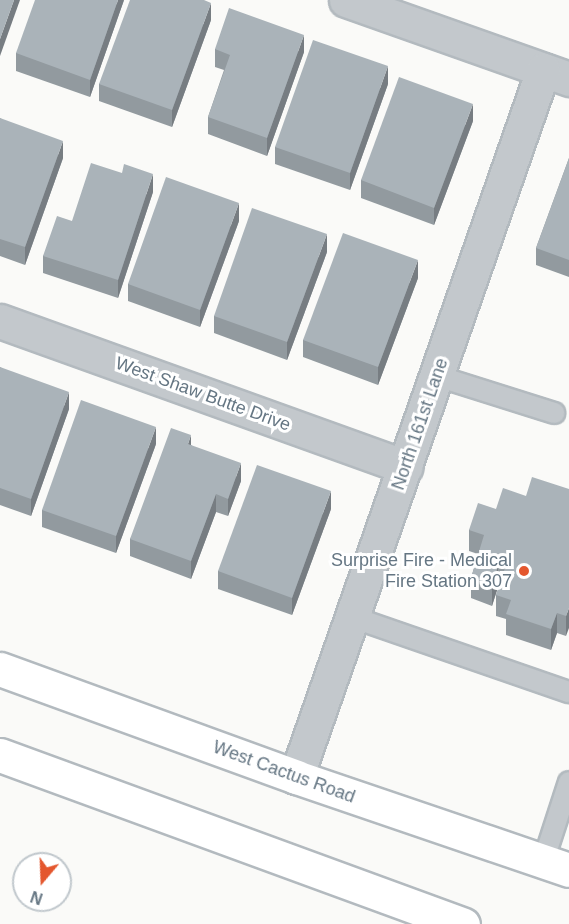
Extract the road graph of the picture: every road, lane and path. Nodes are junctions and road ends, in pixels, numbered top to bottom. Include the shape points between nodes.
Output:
1 (346, 0) edge
2 (556, 74) edge
3 (0, 321) edge
4 (437, 376) junction
5 (554, 413) dead end
6 (405, 466) junction
7 (352, 617) junction
8 (0, 669) edge
9 (569, 692) edge
10 (0, 755) edge
11 (296, 777) junction
12 (569, 782) edge
13 (556, 866) edge
14 (463, 924) edge

1 - 2 street
2 - 4 street, North 161st Lane
3 - 6 street, West Shaw Butte Drive
4 - 5 lane
4 - 6 street, North 161st Lane
6 - 7 street, North 161st Lane
7 - 9 lane
7 - 11 street, North 161st Lane
8 - 11 main road, West Cactus Road
10 - 14 main road
11 - 13 main road, West Cactus Road
12 - 13 lane

